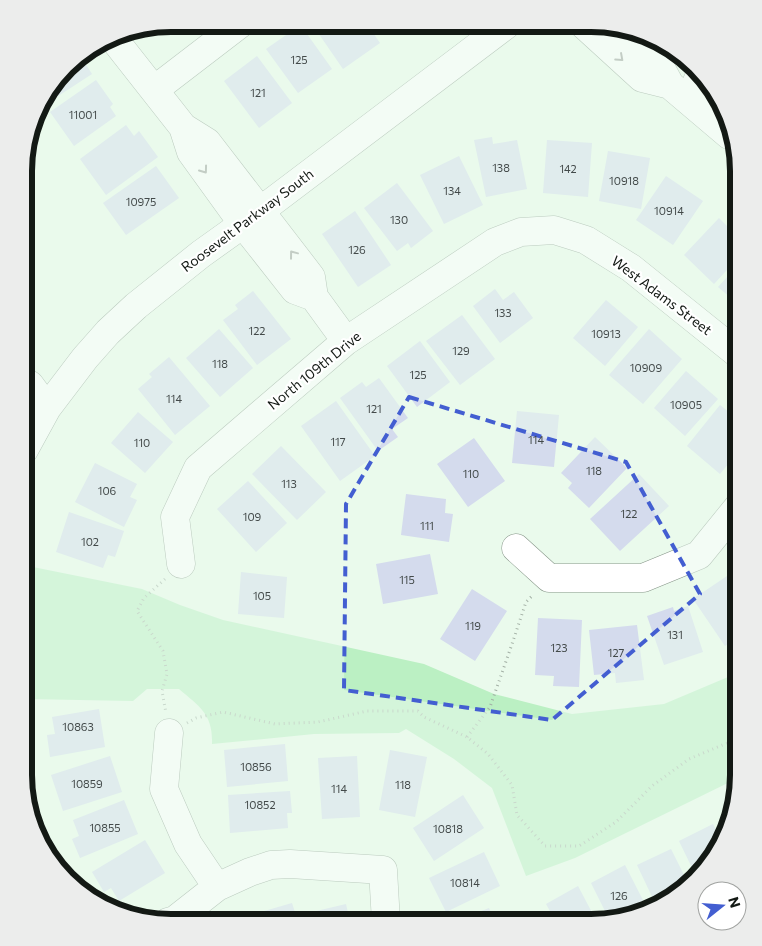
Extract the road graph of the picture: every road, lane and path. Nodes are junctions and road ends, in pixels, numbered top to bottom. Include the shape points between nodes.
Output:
1 (230, 32) edge
2 (497, 32) edge
3 (592, 32) edge
4 (632, 39) edge
5 (118, 44) edge
6 (692, 88) edge
7 (154, 90) junction
8 (722, 127) edge
9 (251, 218) junction
10 (554, 230) joint
11 (346, 341) junction
12 (730, 347) edge
13 (32, 392) edge
14 (36, 407) edge
15 (32, 421) edge
16 (729, 518) edge
17 (516, 548) dead end
18 (181, 564) joint
19 (549, 578) junction
20 (170, 733) junction
21 (466, 737) junction
22 (729, 742) edge
23 (216, 887) junction
24 (183, 913) edge
25 (385, 913) edge

1 - 7 street
2 - 9 street, Roosevelt Parkway South
3 -> 6 street via 642,78
4 - 6 street
5 - 7 street
6 - 8 street
7 - 9 street via 183,127 208,142
9 - 11 street via 311,277 314,297
9 - 14 street, Roosevelt Parkway South via 136,306
10 - 11 street, North 109th Drive via 522,232 495,242
10 - 12 street, West Adams Street via 586,240 631,268
11 - 18 street, North 109th Drive via 198,468 175,517
13 - 14 street
14 - 15 street, Roosevelt Parkway South
16 - 19 street via 699,555 643,578
17 - 19 street
18 - 20 path via 144,598 137,611 163,652 167,674 162,691
19 - 21 path via 526,602 490,707
20 - 21 path via 196,718 223,712 275,724 318,722 367,711 418,712
20 - 23 street via 164,789 188,844
21 - 22 path via 488,754 512,785 517,815 545,846 579,846 616,822 652,786 689,759
23 - 24 street
23 - 25 street via 271,865 383,870

